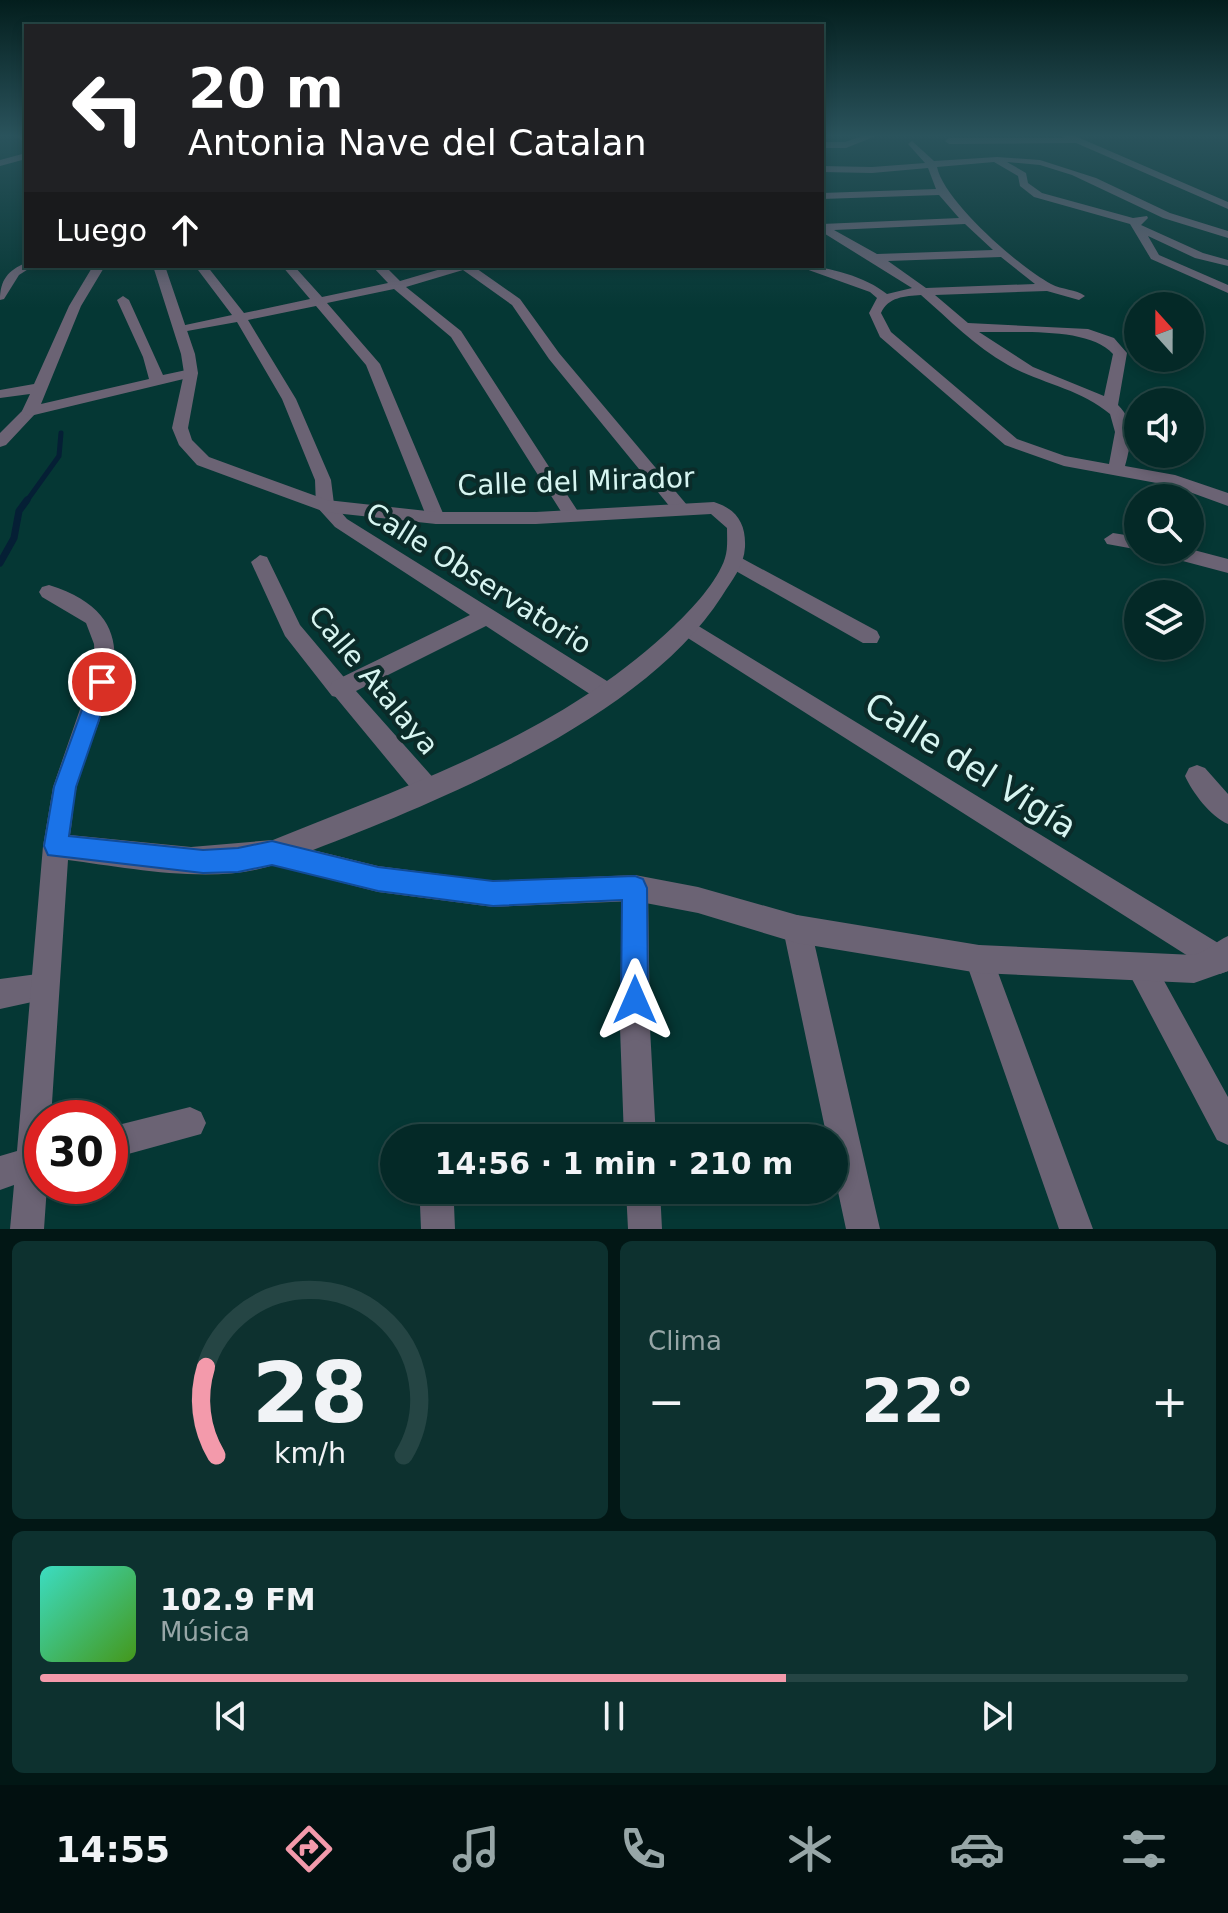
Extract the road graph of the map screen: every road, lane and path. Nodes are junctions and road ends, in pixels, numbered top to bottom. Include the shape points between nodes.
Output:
1 (901, 193) edge
2 (942, 193) edge
3 (1036, 193) edge
4 (1117, 193) edge
5 (1196, 193) edge
6 (824, 196) edge
7 (1174, 196) dead end
8 (1141, 204) junction
9 (1228, 206) edge
10 (1157, 212) junction
11 (1228, 217) edge
12 (969, 221) junction
13 (1134, 224) junction
14 (1202, 225) junction
15 (824, 227) edge
16 (824, 228) edge
17 (1228, 235) edge
18 (1005, 253) junction
19 (872, 258) junction
20 (1228, 263) edge
21 (24, 267) edge
22 (98, 268) edge
23 (160, 268) edge
24 (203, 268) edge
25 (290, 268) edge
26 (380, 268) edge
27 (457, 268) edge
28 (467, 268) edge
29 (813, 268) edge
30 (398, 285) junction
31 (1047, 287) junction
32 (1228, 289) edge
33 (921, 291) junction
34 (0, 296) edge
35 (1079, 296) dead end
36 (885, 298) junction
37 (123, 300) dead end
38 (320, 300) junction
39 (240, 317) junction
40 (962, 327) junction
41 (181, 330) junction
42 (191, 373) junction
43 (157, 381) junction
44 (40, 388) junction
45 (0, 394) edge
46 (1110, 405) junction
47 (30, 411) junction
48 (0, 442) edge
49 (1116, 470) junction
50 (1228, 500) edge
51 (325, 506) junction
52 (681, 509) junction
53 (573, 517) junction
54 (436, 518) junction
55 (1113, 539) dead end
56 (1124, 541) edge
57 (1204, 560) edge
58 (734, 561) junction
59 (260, 562) dead end
60 (1228, 566) edge
61 (49, 592) dead end
62 (487, 616) junction
63 (687, 627) junction
64 (870, 637) dead end
65 (340, 689) junction
66 (607, 693) junction
67 (1197, 776) dead end
68 (428, 790) junction
69 (1228, 812) edge
70 (56, 846) junction
71 (272, 853) junction
72 (635, 888) junction
73 (797, 929) junction
74 (1224, 955) edge
75 (979, 959) junction
76 (1142, 969) junction
77 (45, 987) junction
78 (0, 994) edge
79 (40, 1100) edge
80 (190, 1123) dead end
81 (639, 1124) edge
82 (1228, 1129) edge
83 (128, 1138) edge
84 (24, 1165) edge
85 (0, 1173) edge
86 (31, 1204) edge
87 (644, 1204) edge
88 (27, 1229) edge
89 (645, 1229) edge
90 (863, 1229) edge
91 (1076, 1229) edge

1 - 6 street
2 - 12 street
3 - 13 street
4 - 8 street
5 - 9 street
7 - 8 street
8 - 10 street
10 - 13 street
10 - 14 street
11 - 14 street
12 - 15 street
12 - 18 street
13 - 20 street via 1199,256
13 - 32 street via 1155,257
14 - 17 street
16 - 19 street
18 - 19 street
18 - 31 street
19 - 33 street
21 - 34 street
22 - 44 street via 75,306
23 - 41 street, Calle del Mirador
24 - 39 street
25 - 38 street
26 - 30 street
27 - 30 street
28 - 52 street via 516,302
29 - 36 street via 874,289
30 - 38 street
30 - 53 street via 456,334
31 - 33 street
31 - 35 street
33 - 36 street
33 - 40 street
36 - 49 street via 875,313 885,334 1011,442 1047,457
37 - 43 street
38 - 39 street
38 - 54 street via 373,364
39 - 41 street
39 - 51 street via 314,452
40 - 46 street via 1023,368
40 - 46 street via 1088,333 1109,341 1120,353
41 - 42 street, Calle del Mirador
42 - 43 street
42 - 51 street, Calle del Mirador via 180,428 203,461
43 - 47 street
44 - 45 street
44 - 47 street
46 - 49 street via 1123,421
47 - 48 street
49 - 50 street via 1184,484
51 - 54 street, Calle del Mirador
51 - 62 street, Calle Observatorio via 341,523
52 - 53 street, Calle del Mirador
52 - 58 street, Calle del Mirador via 714,508 727,515 736,527
53 - 54 street, Calle del Mirador
55 - 56 street
57 - 60 street
58 - 63 street
58 - 64 street
59 - 65 street, Calle Atalaya via 282,617 305,652
61 - 70 street via 94,618 106,666 65,787
62 - 65 street
62 - 66 street, Calle Observatorio
63 - 66 street
63 - 74 street, Calle del Vigía
65 - 68 street, Calle Atalaya
66 - 68 street via 499,758
67 - 69 street
68 - 71 street
70 - 71 street via 203,862
70 - 77 street
71 - 72 street via 378,879 493,894
72 - 73 street
72 - 81 street
73 - 75 street
73 - 90 street
74 - 76 street via 1194,969
75 - 76 street
75 - 91 street
76 - 82 street
77 - 78 street
77 - 79 street
80 - 83 street
84 - 85 street
86 - 88 street
87 - 89 street

